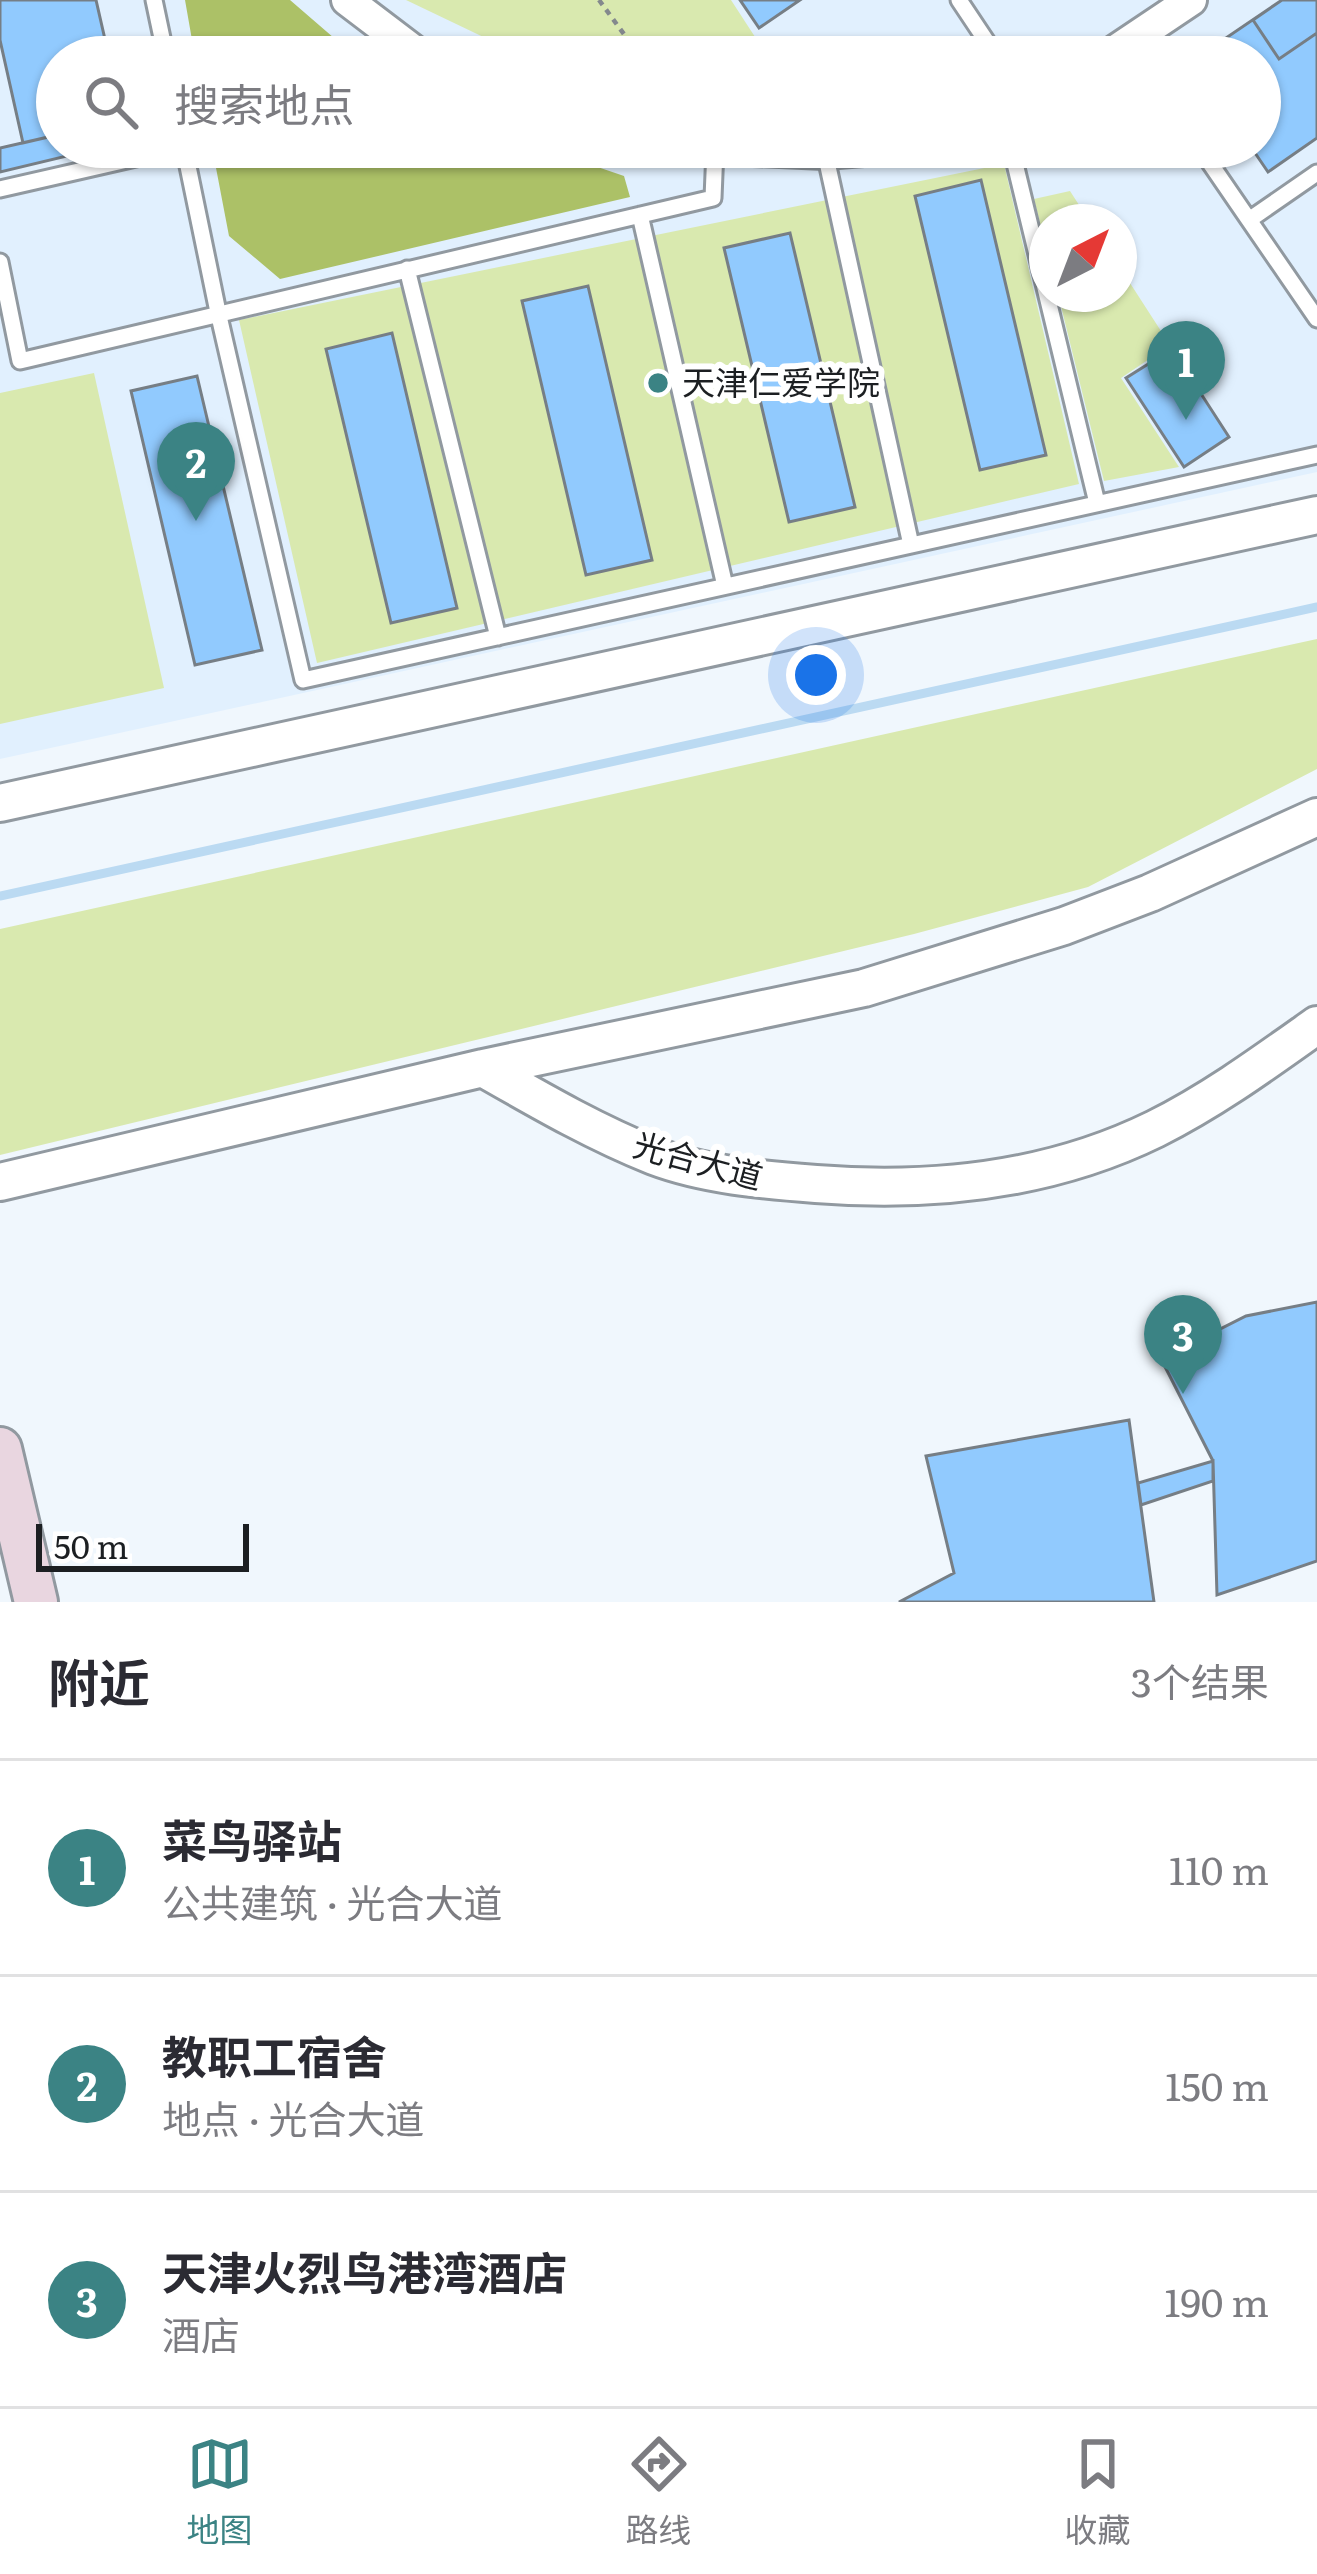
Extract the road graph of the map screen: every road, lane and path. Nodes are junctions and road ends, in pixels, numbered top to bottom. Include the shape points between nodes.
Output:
1 (154, 0) edge
2 (347, 0) edge
3 (599, 0) edge
4 (958, 0) edge
5 (1191, 0) edge
6 (162, 36) edge
7 (394, 36) edge
8 (625, 36) edge
9 (983, 36) edge
10 (1144, 36) edge
11 (92, 168) edge
12 (188, 168) edge
13 (705, 168) edge
14 (828, 168) edge
15 (1016, 168) edge
16 (1213, 168) edge
17 (1317, 173) edge
18 (0, 189) edge
19 (640, 215) junction
20 (1249, 220) junction
21 (0, 262) edge
22 (407, 269) junction
23 (218, 312) junction
24 (1317, 319) edge
25 (1317, 454) edge
26 (1097, 503) junction
27 (1317, 515) edge
28 (911, 545) junction
29 (725, 586) junction
30 (498, 637) junction
31 (0, 803) edge
32 (1317, 817) edge
33 (1317, 1025) edge
34 (483, 1068) junction
35 (0, 1182) edge
36 (0, 1449) edge
37 (36, 1602) edge

1 - 6 lane
2 - 7 street
3 - 8 path
4 - 9 lane
5 - 10 street
11 - 18 lane
12 - 23 lane
13 - 19 lane via 713,198
14 - 28 lane
15 - 26 lane
16 - 20 lane
17 - 20 lane
19 - 22 lane
19 - 29 lane
20 - 24 lane
21 - 23 lane via 20,361
22 - 23 lane
22 - 30 lane
23 - 30 lane via 303,680
25 - 26 lane
26 - 28 lane
27 - 31 street
28 - 29 lane
29 - 30 lane
32 - 34 street via 1064,926 864,988
33 - 34 street, 光合大道 via 1154,1130 1026,1173 957,1186 758,1180 658,1158
34 - 35 street
36 - 37 main road

